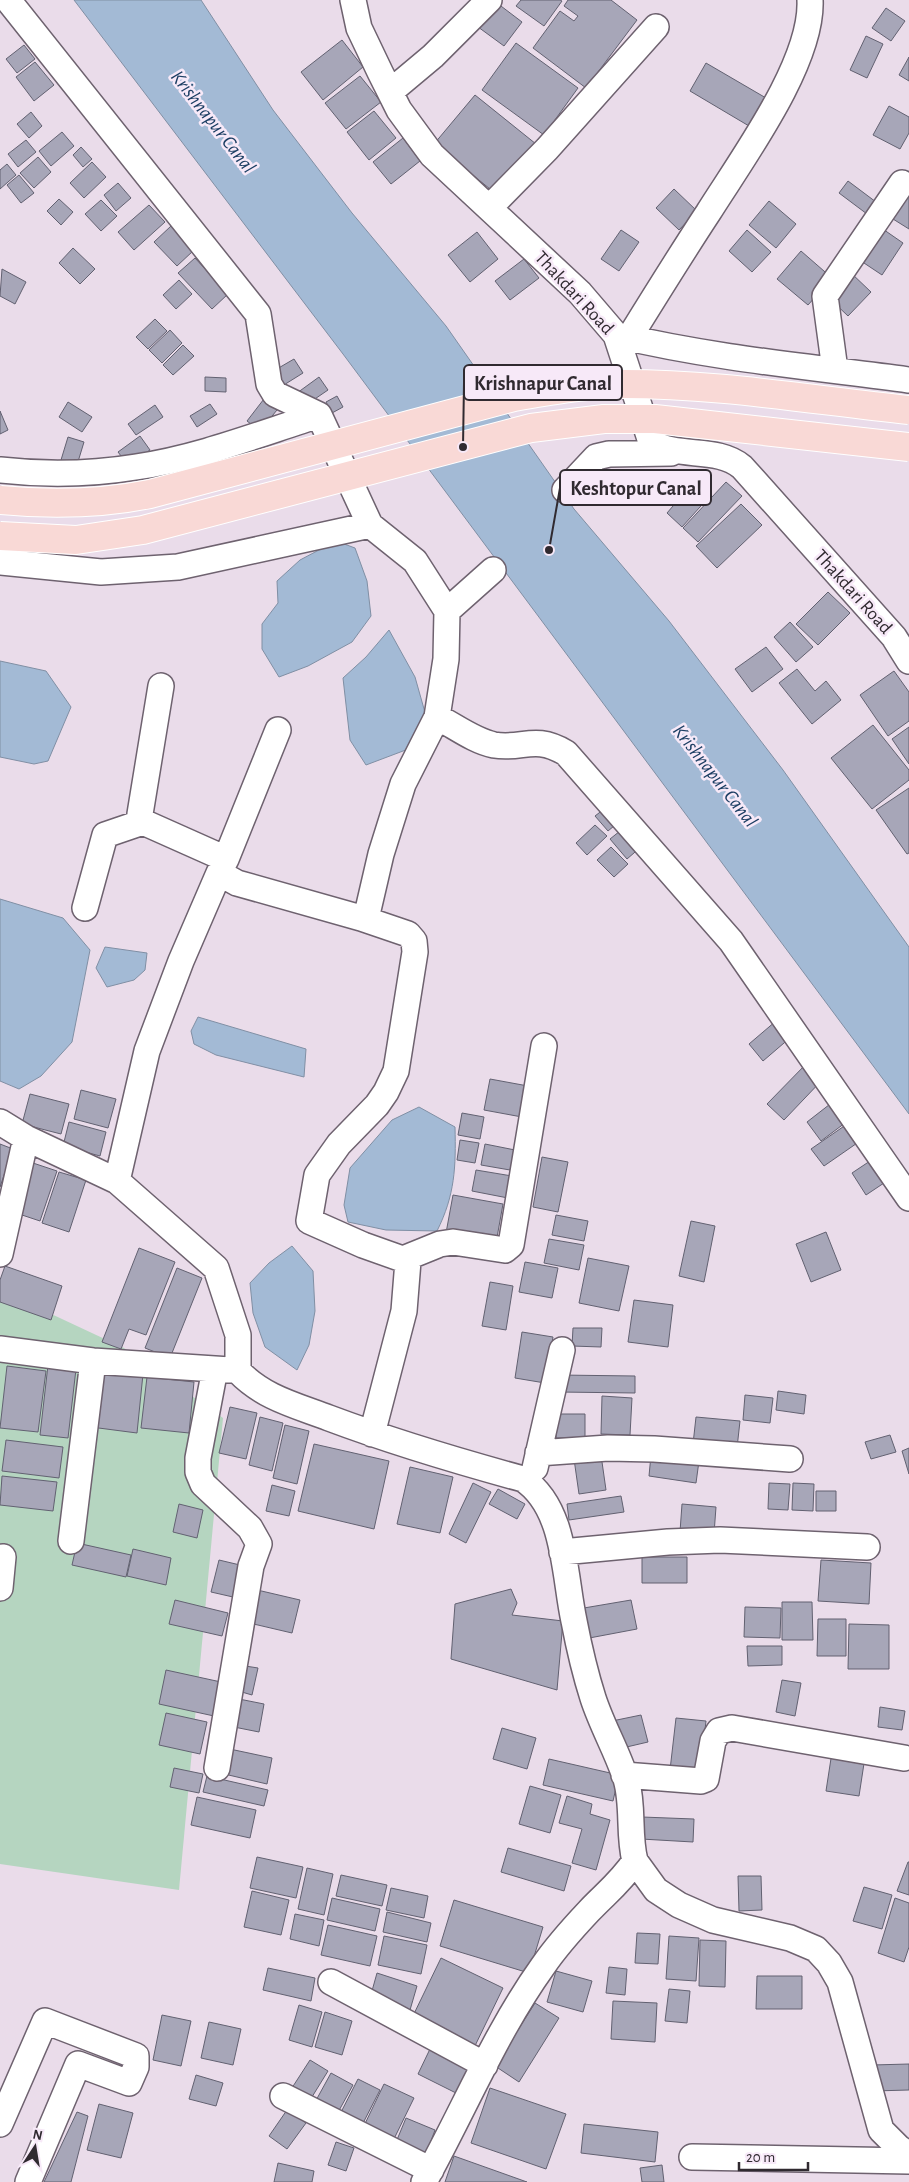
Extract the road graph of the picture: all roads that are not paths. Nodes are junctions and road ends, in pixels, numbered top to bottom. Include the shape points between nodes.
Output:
1 (8, 0) edge
2 (353, 0) edge
3 (489, 0) edge
4 (810, 0) edge
5 (656, 27) dead end
6 (390, 92) junction
7 (902, 183) dead end
8 (489, 208) junction
9 (622, 337) junction
10 (835, 370) junction
11 (909, 380) edge
12 (909, 410) edge
13 (319, 415) junction
14 (909, 447) edge
15 (696, 452) junction
16 (0, 470) edge
17 (565, 490) dead end
18 (0, 500) edge
19 (370, 525) junction
20 (0, 536) edge
21 (0, 562) edge
22 (493, 570) dead end
23 (447, 611) junction
24 (909, 661) edge
25 (161, 686) dead end
26 (437, 717) junction
27 (278, 730) dead end
28 (143, 822) junction
29 (223, 866) junction
30 (85, 908) dead end
31 (361, 918) junction
32 (544, 1046) dead end
33 (0, 1122) edge
34 (26, 1138) junction
35 (117, 1181) junction
36 (909, 1198) edge
37 (0, 1254) edge
38 (403, 1259) junction
39 (0, 1349) edge
40 (562, 1350) dead end
41 (93, 1361) junction
42 (227, 1370) junction
43 (372, 1434) junction
44 (538, 1453) junction
45 (790, 1459) dead end
46 (531, 1485) junction
47 (71, 1541) dead end
48 (868, 1547) dead end
49 (562, 1552) junction
50 (4, 1557) dead end
51 (0, 1588) edge
52 (904, 1758) dead end
53 (217, 1768) dead end
54 (624, 1775) junction
55 (635, 1862) junction
56 (331, 1982) dead end
57 (485, 2065) junction
58 (283, 2096) dead end
59 (0, 2124) edge
60 (909, 2154) edge
61 (692, 2158) dead end
62 (909, 2161) edge
63 (428, 2176) edge
64 (28, 2182) edge

1 - 13 street via 258,314 269,384 275,394
2 - 6 street, Thakdari Road via 359,28
3 - 6 street via 433,56
4 - 9 street via 806,32 774,110
5 - 8 street via 547,149
6 - 8 street, Thakdari Road via 432,155
7 - 10 street via 825,296
8 - 9 street, Thakdari Road
9 - 10 street via 662,347
9 - 15 street, Thakdari Road via 651,442 659,447
10 - 11 street
12 - 18 main road, bridge via 666,385 561,388 470,408 142,496 76,504
13 - 16 street via 189,456 137,467 104,471
13 - 19 street
14 - 20 main road, bridge via 655,419 568,422 531,428 143,530 76,540
15 - 17 street via 596,457
15 - 24 street, Thakdari Road via 727,457 742,467 894,637
19 - 21 street via 178,567 101,572
19 - 23 street via 414,561
22 - 23 street
23 - 26 street via 446,659
25 - 28 street via 140,814
26 - 31 street via 403,784 368,910
26 - 36 street via 494,745 534,742 552,744 566,752 731,941
27 - 29 street
28 - 29 street
28 - 30 street via 105,835
29 - 31 street via 237,883
29 - 35 street via 181,961 147,1052
31 - 38 street via 408,934 414,941 396,1071 377,1105 339,1144 317,1174 309,1221 332,1233
32 - 38 street via 511,1245 505,1250 453,1242
33 - 34 street
34 - 35 street
34 - 37 street
35 - 42 street via 216,1268 238,1335
38 - 43 street via 408,1260 404,1311
39 - 41 street
40 - 44 street
41 - 42 street
41 - 47 street
42 - 43 street via 277,1398
42 - 53 street via 198,1458 198,1472 203,1484 250,1528 259,1544 251,1566
43 - 46 street via 523,1479
44 - 45 street via 608,1448 654,1449
44 - 46 street
46 - 49 street via 551,1514
48 - 49 street via 720,1540
49 - 54 street via 574,1622 594,1699
50 - 51 street
52 - 54 street via 732,1728 719,1732 713,1741 706,1779
54 - 55 street
55 - 57 street via 621,1882 589,1911 543,1966 498,2037
55 - 60 street via 656,1890 679,1905 713,1920 790,1938 816,1949 830,1963 840,1982 882,2130
56 - 57 street
57 - 63 street
58 - 63 street
59 - 64 street via 45,2021 136,2056 136,2067 129,2083 78,2064
61 - 62 street

